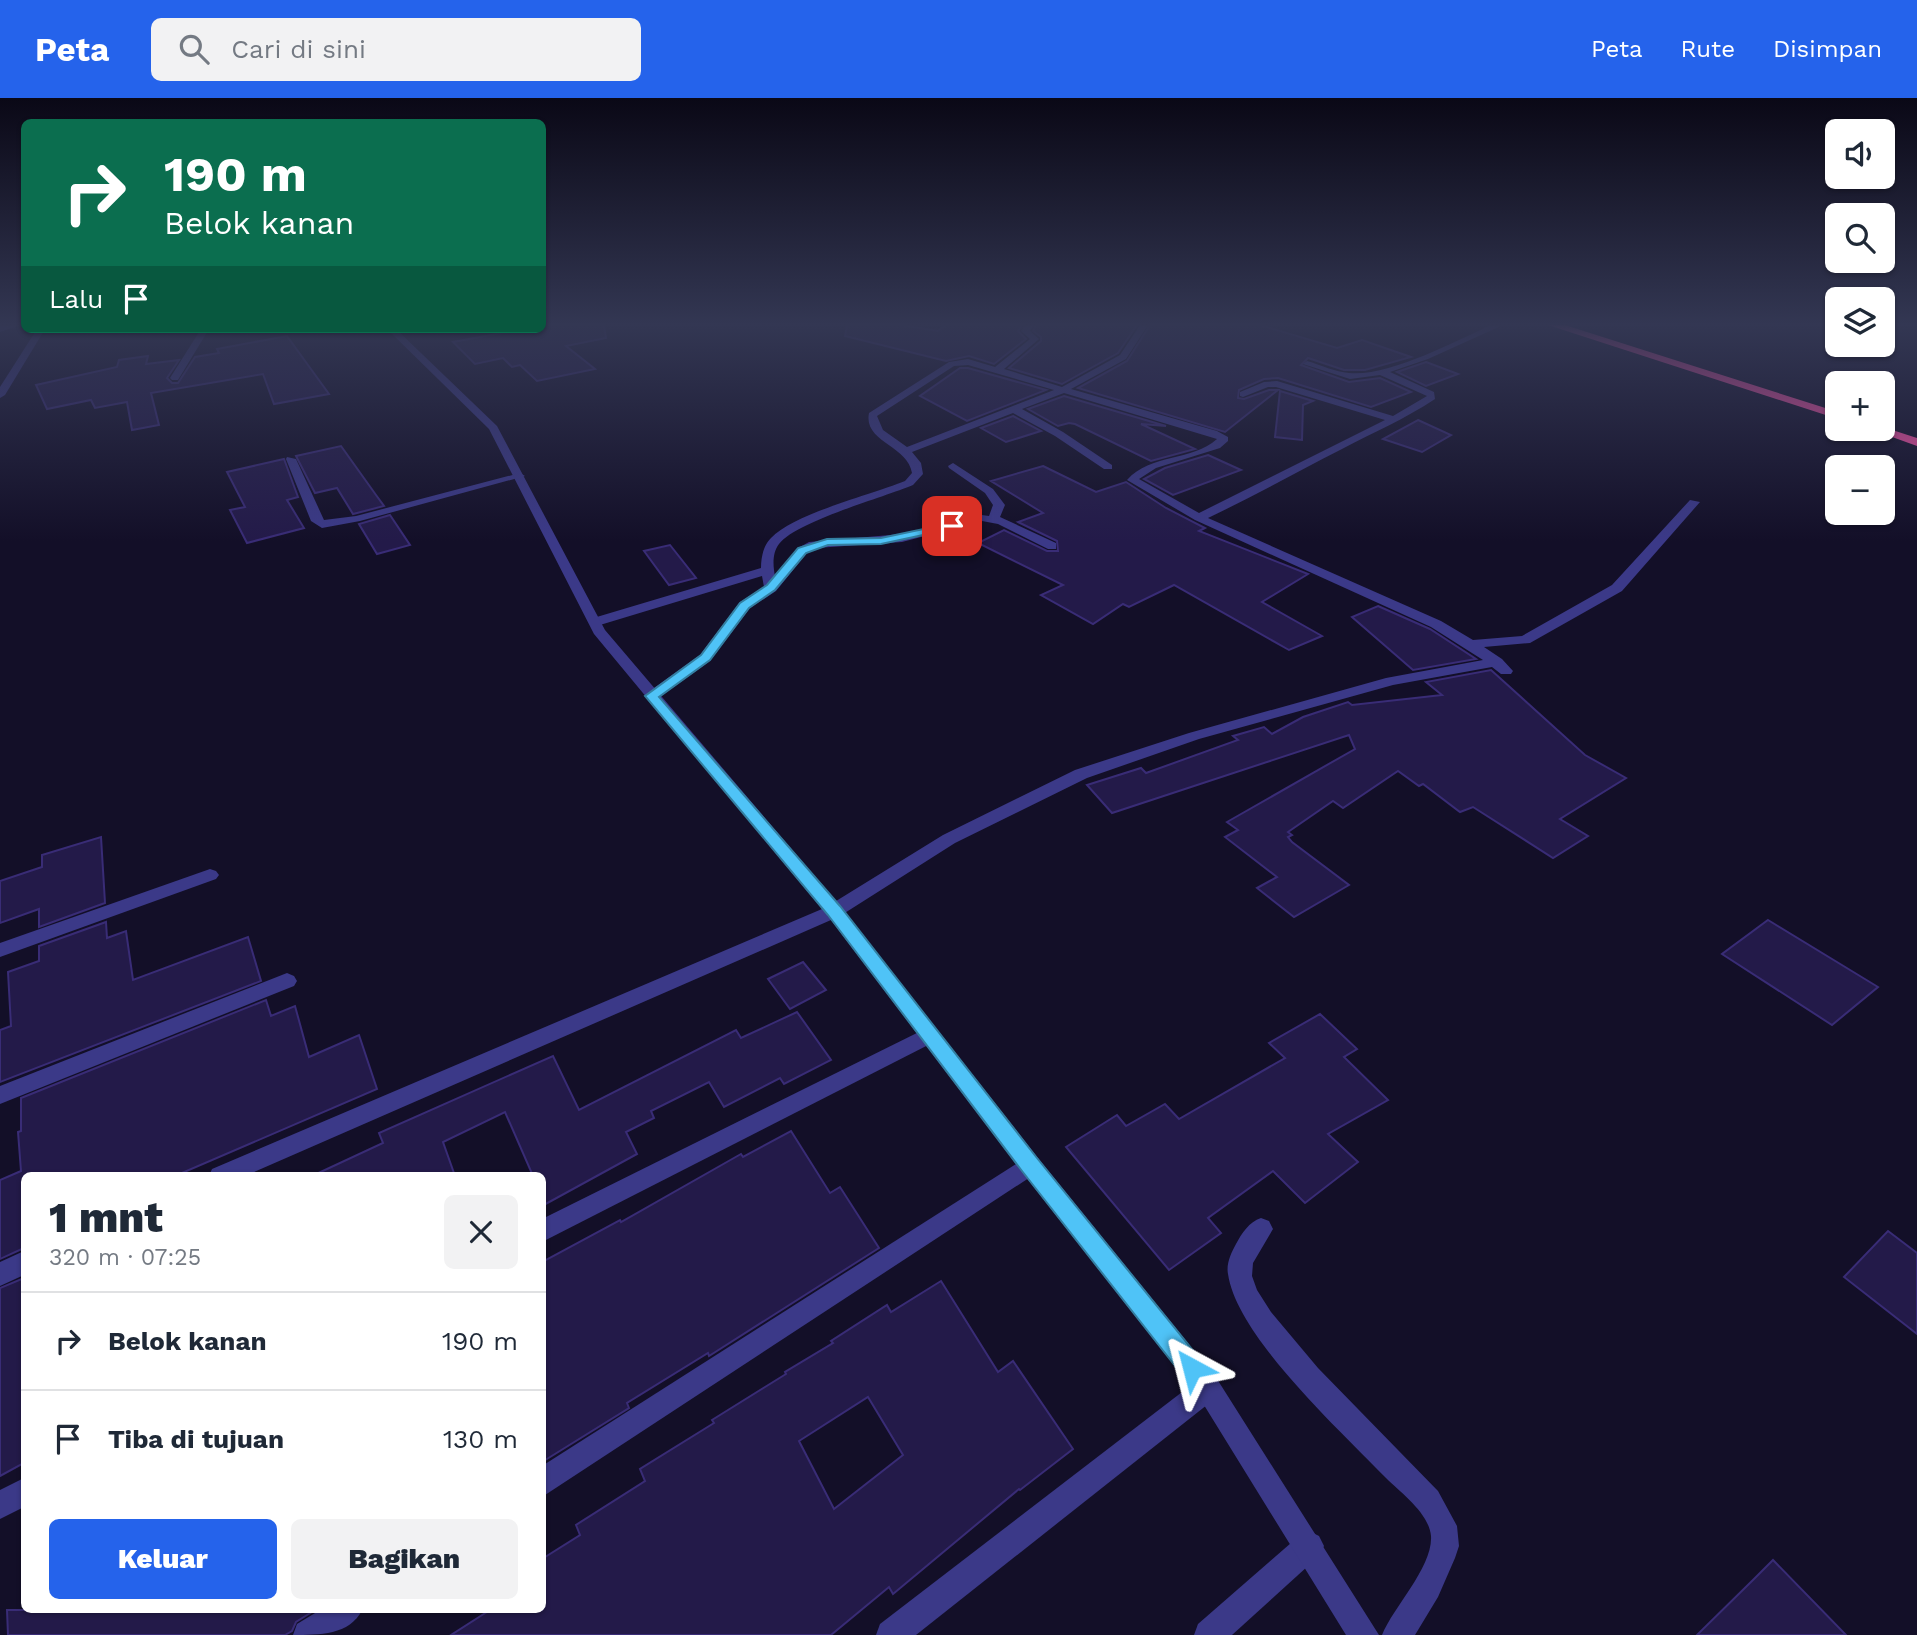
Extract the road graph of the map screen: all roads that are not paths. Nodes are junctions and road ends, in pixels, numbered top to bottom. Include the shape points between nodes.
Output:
1 (461, 397) edge
2 (901, 397) edge
3 (1046, 397) edge
4 (1086, 397) edge
5 (1319, 397) edge
6 (1432, 397) edge
7 (1777, 397) edge
8 (1014, 409) junction
9 (1825, 412) edge
10 (1396, 420) junction
11 (1895, 422) edge
12 (1917, 428) edge
13 (1895, 435) edge
14 (1917, 442) edge
15 (905, 451) junction
16 (291, 459) dead end
17 (953, 467) dead end
18 (1108, 467) dead end
19 (520, 476) junction
20 (1694, 502) dead end
21 (1199, 518) junction
22 (993, 519) junction
23 (1052, 546) dead end
24 (766, 571) junction
25 (771, 588) junction
26 (595, 622) junction
27 (1471, 644) junction
28 (652, 696) junction
29 (210, 875) dead end
30 (834, 911) junction
31 (0, 950) edge
32 (287, 981) dead end
33 (929, 1035) junction
34 (0, 1095) edge
35 (1030, 1164) junction
36 (229, 1172) edge
37 (546, 1229) edge
38 (1261, 1229) dead end
39 (21, 1264) edge
40 (0, 1274) edge
41 (1208, 1388) junction
42 (546, 1480) edge
43 (21, 1494) edge
44 (0, 1505) edge
45 (1308, 1546) junction
46 (342, 1613) edge
47 (308, 1635) edge
48 (891, 1635) edge
49 (1209, 1635) edge
50 (1364, 1635) edge
51 (1397, 1635) edge

1 - 19 street via 493,428
2 - 15 street via 872,415 872,423
3 - 8 street
4 - 21 street via 1224,439 1147,468 1132,480
5 - 10 street
6 - 10 street
7 - 9 highway
8 - 15 street
8 - 18 street
10 - 21 street
11 - 12 highway
13 - 14 highway
15 - 24 street via 916,463 918,474 909,483 792,528 774,542
16 - 19 street via 322,524
17 - 22 street via 989,491 999,505
19 - 26 street
20 - 27 street via 1617,588 1525,640
21 - 27 street via 1395,604
22 - 23 street
22 - 25 street via 881,541 813,545 802,551
24 - 25 street
24 - 26 street
25 - 28 street via 745,605 705,658
26 - 28 street
27 - 30 street via 1501,666 1391,681 1194,736 1081,774 949,839
28 - 30 street
29 - 31 street
30 - 33 street
30 - 36 street
32 - 34 street
33 - 35 street
33 - 37 street
35 - 41 street
35 - 42 street
38 - 51 street via 1242,1256 1239,1275 1245,1294 1270,1332 1315,1384 1421,1493 1438,1515 1446,1537 1436,1570
39 - 40 street
41 - 45 street
41 - 48 street
43 - 44 street
45 - 49 street
45 - 50 street
46 - 47 street

